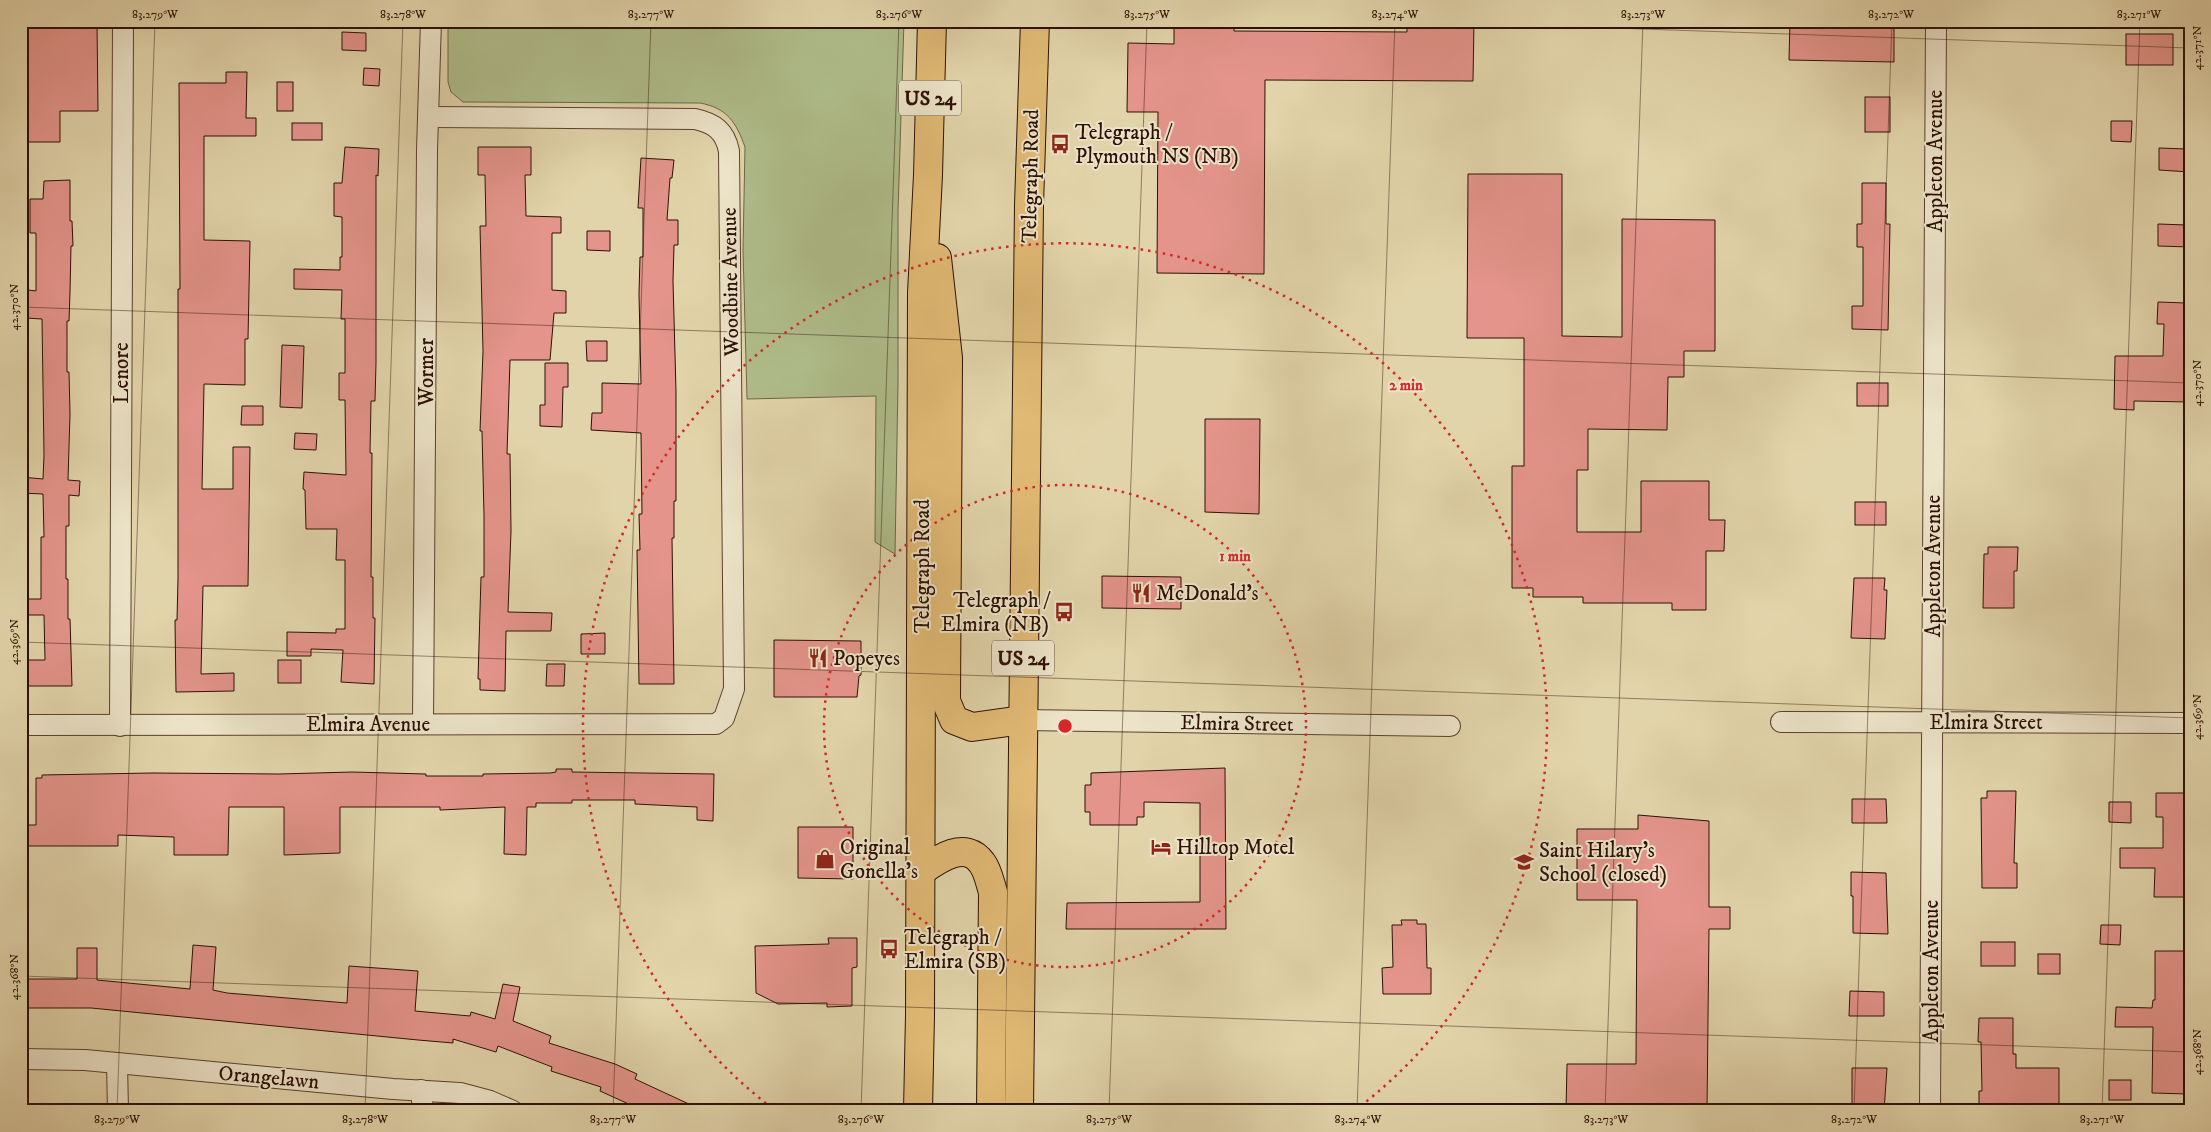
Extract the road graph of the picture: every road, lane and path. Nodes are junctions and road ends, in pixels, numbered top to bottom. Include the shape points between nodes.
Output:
1 (123, 21) edge
2 (432, 21) edge
3 (932, 21) edge
4 (1035, 21) edge
5 (1936, 21) edge
6 (429, 117) junction
7 (928, 175) junction
8 (1023, 720) junction
9 (1781, 722) dead end
10 (1933, 722) junction
11 (2190, 723) edge
12 (423, 724) junction
13 (716, 724) joint
14 (21, 725) edge
15 (120, 726) junction
16 (1450, 726) dead end
17 (920, 872) junction
18 (21, 1059) edge
19 (117, 1063) junction
20 (421, 1090) junction
21 (118, 1111) edge
22 (423, 1111) edge
23 (513, 1111) edge
24 (918, 1111) edge
25 (991, 1111) edge
26 (1019, 1111) edge
27 (1930, 1111) edge

1 - 15 street, Lenore
2 - 6 street, Wormer
3 - 7 main road, Telegraph Road / US 24
4 - 8 main road, Telegraph Road / US 24 via 1029,205
5 - 10 street, Appleton Avenue
6 - 12 street, Wormer
6 - 13 street, Woodbine Avenue via 695,119 709,122 726,140 729,151 734,689 724,718
7 - 8 main road via 948,358 946,701 954,720 972,727
7 - 17 main road, Telegraph Road / US 24 via 922,293
8 - 16 street, Elmira Street
8 - 26 main road, Telegraph Road / US 24
9 - 10 street, Elmira Street
10 - 11 street, Elmira Street
10 - 27 street, Appleton Avenue
12 - 13 street, Elmira Avenue
12 - 15 street, Elmira Avenue
14 - 15 street, Elmira Avenue
17 - 24 main road, Telegraph Road / US 24
17 - 25 main road via 942,857 958,852 973,854 982,863 993,892
18 - 19 street, Orangelawn
19 - 20 street, Orangelawn
19 - 21 street
20 - 22 street
20 - 23 street, Orangelawn via 460,1093 490,1100

